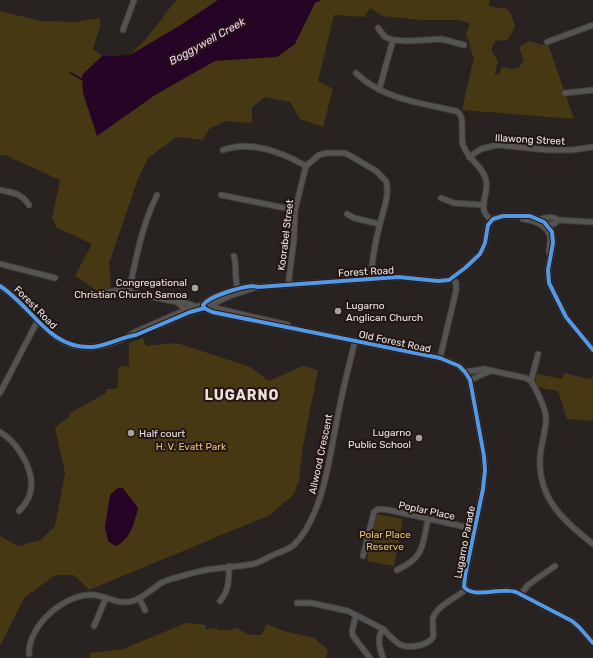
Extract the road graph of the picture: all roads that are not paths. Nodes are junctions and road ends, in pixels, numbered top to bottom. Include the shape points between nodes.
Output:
1 (134, 0) edge
2 (593, 25) edge
3 (378, 28) dead end
4 (123, 30) dead end
5 (393, 40) junction
6 (547, 42) dead end
7 (464, 45) dead end
8 (356, 73) dead end
9 (379, 90) junction
10 (593, 90) edge
11 (565, 93) dead end
12 (593, 147) edge
13 (223, 150) dead end
14 (469, 157) junction
15 (306, 166) junction
16 (0, 190) edge
17 (157, 194) dead end
18 (221, 195) dead end
19 (441, 198) dead end
20 (29, 205) dead end
21 (484, 205) junction
22 (295, 210) junction
23 (347, 214) dead end
24 (492, 220) junction
25 (558, 220) junction
26 (539, 222) junction
27 (593, 222) edge
28 (379, 224) junction
29 (546, 224) junction
30 (234, 256) dead end
31 (550, 259) junction
32 (0, 264) edge
33 (55, 278) dead end
34 (453, 278) junction
35 (371, 279) junction
36 (289, 284) junction
37 (0, 286) edge
38 (258, 286) junction
39 (238, 289) junction
40 (129, 292) junction
41 (104, 293) dead end
42 (219, 301) junction
43 (177, 302) junction
44 (195, 306) junction
45 (207, 306) junction
46 (221, 310) junction
47 (185, 312) junction
48 (37, 322) junction
49 (308, 331) junction
50 (355, 340) junction
51 (593, 350) edge
52 (538, 354) dead end
53 (440, 358) junction
54 (491, 371) junction
55 (465, 372) junction
56 (470, 380) junction
57 (531, 381) junction
58 (0, 393) edge
59 (0, 432) edge
60 (19, 511) dead end
61 (428, 519) junction
62 (475, 529) junction
63 (593, 544) edge
64 (363, 556) dead end
65 (229, 566) junction
66 (555, 566) dead end
67 (397, 570) dead end
68 (466, 589) junction
69 (521, 594) junction
70 (106, 598) junction
71 (139, 598) junction
72 (220, 601) dead end
73 (296, 603) dead end
74 (145, 610) dead end
75 (356, 615) junction
76 (94, 626) dead end
77 (383, 629) junction
78 (593, 643) edge
79 (29, 654) dead end
80 (370, 658) edge
81 (383, 658) edge

1 - 4 street
2 - 6 street
3 - 5 street via 385,37
5 - 7 street via 442,40
5 - 9 street
8 - 9 street
9 - 14 street via 395,97 458,112 462,118 462,142
10 - 11 street
12 - 14 street, Illawong Street via 548,150 496,145 481,149
13 - 15 street via 232,146 252,147 286,155
14 - 21 street via 485,176 487,186
15 - 22 street, Koorabel Street
15 - 28 street via 319,155 345,153 380,174 387,184
16 - 20 street via 16,193
17 - 40 street via 143,229
18 - 22 street
19 - 21 street via 454,203
21 - 24 street via 485,213
22 - 36 street, Koorabel Street
23 - 28 street
24 - 26 street via 500,216 522,215 530,216
24 - 34 street via 488,225 481,251
25 - 26 street via 550,218
25 - 27 street
25 - 29 street via 554,224
26 - 29 street
26 - 31 street via 550,236
28 - 35 street
29 - 31 street via 553,235 553,252
30 - 39 street
31 - 51 street via 548,278 551,289 566,317
32 - 33 street
34 - 35 street, Forest Road via 442,281
34 - 53 street via 456,291
35 - 36 street, Forest Road
36 - 38 street, Forest Road
37 - 48 street, Forest Road via 16,298
38 - 39 street, Forest Road
38 - 42 street, Forest Road
39 - 45 street, Forest Road
40 - 41 street via 119,290
40 - 43 street
42 - 45 street, Forest Road
42 - 46 street
43 - 44 street
43 - 47 street
44 - 45 street, Forest Road
44 - 47 street, Forest Road
45 - 46 street, Old Forest Road
45 - 47 street, Forest Road
45 - 49 street, Old Forest Road via 212,312
46 - 49 street, Old Forest Road
47 - 48 street, Forest Road via 136,335 101,346 78,346 57,339
48 - 58 street
49 - 50 street, Old Forest Road
50 - 53 street, Old Forest Road
50 - 65 street, Allwood Crescent via 323,489 318,505 302,534 289,549 255,563
52 - 57 street
53 - 55 street, Old Forest Road via 456,364
54 - 55 street via 484,369
54 - 56 street
54 - 57 street
55 - 56 street, Old Forest Road
56 - 62 street, Lugarno Parade via 485,470
57 - 63 street via 546,414 540,464 542,481 548,497 562,519
59 - 60 street via 13,443 28,467 32,489
61 - 62 street, Poplar Place
61 - 64 street, Poplar Place via 375,509
61 - 67 street via 422,548 417,557
62 - 68 street, Lugarno Parade via 464,580
65 - 71 street, Allwood Crescent via 163,582
65 - 72 street via 228,588
66 - 69 street via 528,585
68 - 69 street, Lugarno Parade via 474,592 510,590
68 - 77 street via 437,611 433,620 434,637 428,642 403,646
69 - 78 street, Lugarno Parade via 572,621
70 - 71 street, Allwood Crescent via 122,602
70 - 76 street
70 - 79 street, Allwood Crescent via 84,596 69,600 50,612 34,633
71 - 74 street
73 - 75 street via 311,603
75 - 77 street
75 - 80 street via 353,636
77 - 81 street via 379,641

